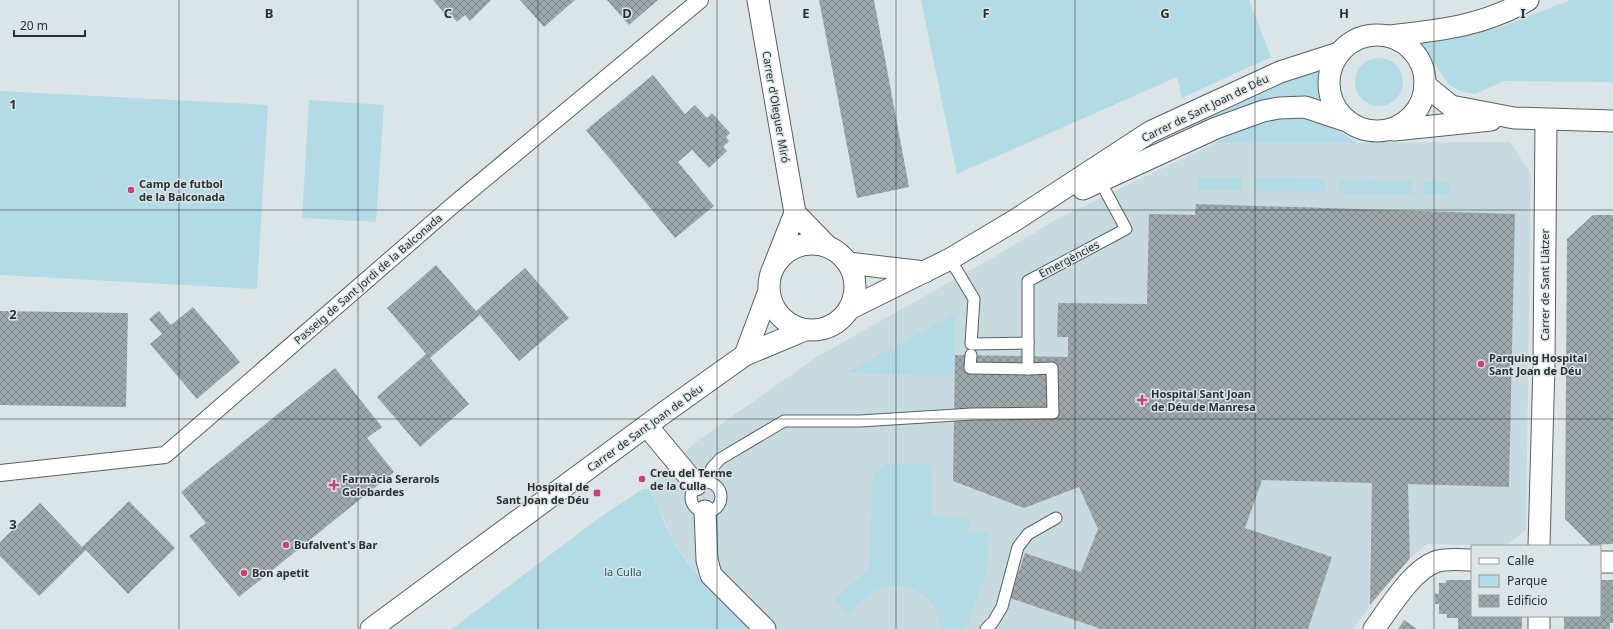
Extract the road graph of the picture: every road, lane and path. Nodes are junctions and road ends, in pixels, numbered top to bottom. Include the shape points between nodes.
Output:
1 (700, 0) edge
2 (758, 0) edge
3 (1528, 0) edge
4 (1390, 36) junction
5 (1339, 53) junction
6 (1425, 85) junction
7 (1514, 118) junction
8 (1546, 120) junction
9 (1347, 121) junction
10 (1613, 121) edge
11 (1386, 130) junction
12 (1114, 156) junction
13 (1100, 181) junction
14 (795, 213) junction
15 (1017, 219) junction
16 (827, 246) junction
17 (950, 259) junction
18 (848, 263) junction
19 (774, 266) junction
20 (925, 272) junction
21 (769, 291) junction
22 (849, 309) junction
23 (805, 330) junction
24 (1028, 343) junction
25 (745, 355) junction
26 (971, 355) dead end
27 (1028, 369) junction
28 (647, 426) junction
29 (0, 473) edge
30 (701, 484) junction
31 (705, 511) junction
32 (1056, 518) dead end
33 (1539, 545) edge
34 (1471, 560) edge
35 (1601, 562) edge
36 (1613, 562) edge
37 (1539, 617) edge
38 (371, 629) edge
39 (765, 629) edge
40 (986, 629) edge
41 (1374, 629) edge
42 (1539, 629) edge

1 - 29 street, Passeig de Sant Jordi de la Balconada via 452,206 166,455
2 - 14 street, Carrer d'Oleguer Miró
3 - 4 street via 1476,23
4 - 5 street via 1376,34 1362,37
4 - 6 street via 1400,40 1416,55 1422,64
5 - 9 street via 1331,68 1329,84 1334,105
5 - 12 street, Carrer de Sant Joan de Déu via 1273,76 1150,132
6 - 7 street via 1451,106
6 - 11 street via 1422,101 1414,115 1396,127
7 - 8 street
7 - 11 street
8 - 10 street
8 - 33 street, Carrer de Sant Llàtzer via 1544,364
9 - 11 street via 1365,130
9 - 13 street, Carrer de Sant Joan de Déu via 1305,107 1263,111 1216,128
12 - 13 lane
12 - 15 street, Carrer de Sant Joan de Déu
13 - 15 street, Carrer de Sant Joan de Déu
13 - 24 lane, Emergències via 1126,228 1028,281
14 - 16 street
14 - 19 street
15 - 17 street, Carrer de Sant Joan de Déu
16 - 18 street via 839,253
16 - 19 street via 803,245 792,249
17 - 20 street, Carrer de Sant Joan de Déu
17 - 24 lane via 974,299 971,344
18 - 20 street
18 - 22 street via 856,286
19 - 21 street
20 - 22 street, Carrer de Sant Joan de Déu
21 - 23 street via 780,316
21 - 25 street
22 - 23 street via 841,319 830,326 818,330
23 - 25 street, Carrer de Sant Joan de Déu
24 - 27 lane
25 - 28 street, Carrer de Sant Joan de Déu
26 - 27 lane via 970,368
27 - 30 lane via 1052,368 1053,413 972,414 860,421 784,421 720,459
28 - 30 street
28 - 38 street, Carrer de Sant Joan de Déu
30 - 31 lane via 691,494 697,509
30 - 31 lane via 717,487 721,498 715,509
31 - 39 street via 707,560 712,575
32 - 40 lane via 1028,534 1018,547 1002,607
34 - 41 street via 1434,562 1422,569 1407,584
35 - 36 street
37 - 42 street

